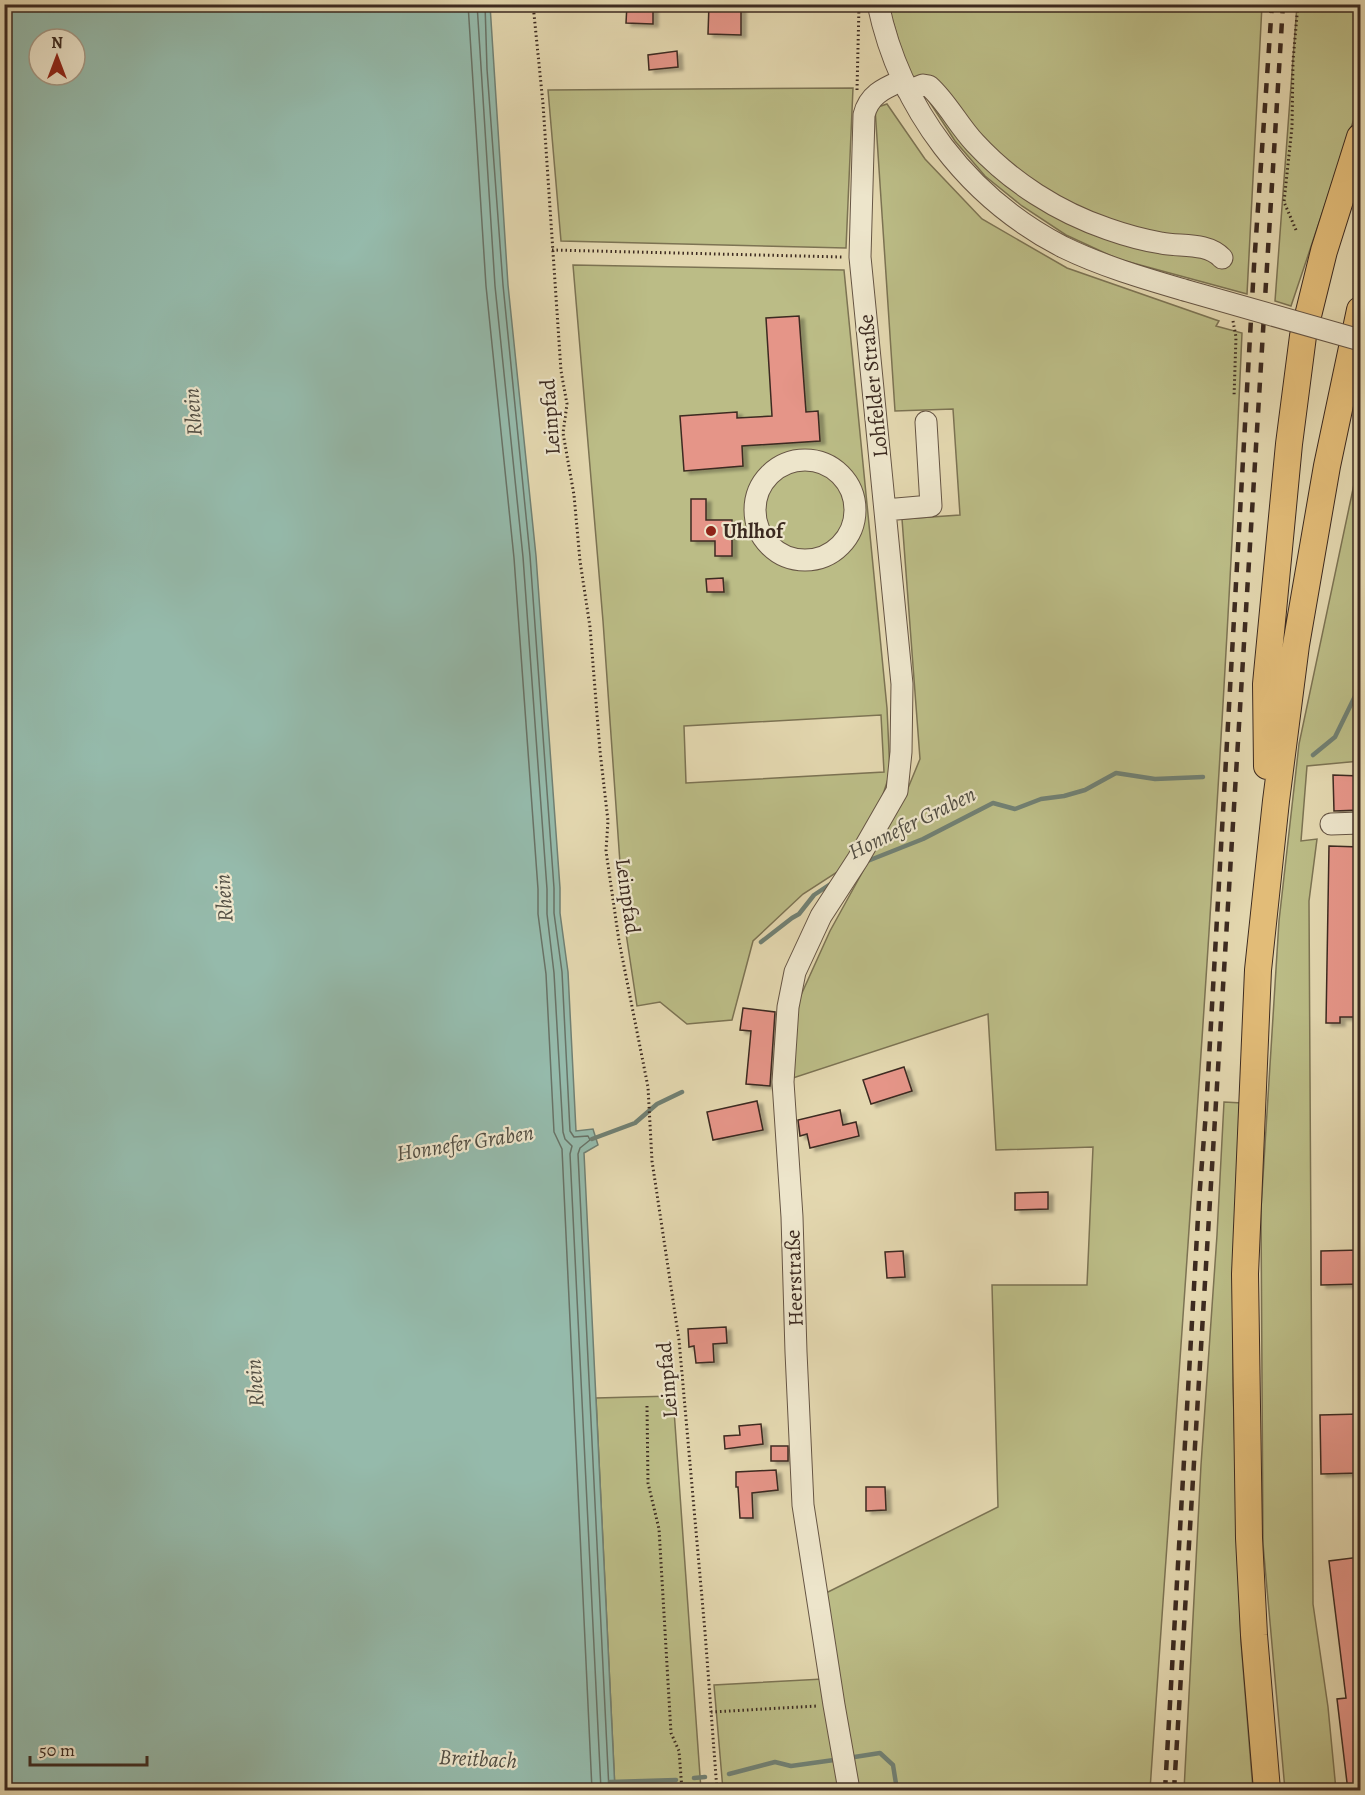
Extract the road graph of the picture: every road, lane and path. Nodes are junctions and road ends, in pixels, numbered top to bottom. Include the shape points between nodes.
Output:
1 (533, 4) edge
2 (859, 4) edge
3 (878, 4) edge
4 (1298, 4) edge
5 (905, 86) junction
6 (864, 115) junction
7 (1360, 137) edge
8 (1296, 230) dead end
9 (552, 250) junction
10 (860, 257) junction
11 (1222, 258) dead end
12 (1360, 310) edge
13 (1232, 319) dead end
14 (1305, 324) junction
15 (1360, 340) edge
16 (1360, 353) edge
17 (1344, 382) junction
18 (1234, 398) dead end
19 (926, 422) dead end
20 (855, 508) junction
21 (885, 509) junction
22 (897, 790) joint
23 (1331, 824) dead end
24 (1360, 824) edge
25 (1268, 873) junction
26 (647, 1406) dead end
27 (834, 1705) junction
28 (711, 1712) junction
29 (682, 1791) edge
30 (717, 1791) edge
31 (849, 1791) edge
32 (1267, 1791) edge

1 - 9 path, Leinpfad
2 - 6 path via 857,102
3 - 5 street via 889,47
4 - 8 path via 1284,202
5 - 6 street via 884,88 873,97
5 - 11 street via 929,86 989,157 1019,183 1080,219 1125,235 1209,249
5 - 14 street, bridge via 933,134 981,190 1042,236 1128,273
6 - 10 street, Lohfelder Straße
7 - 14 main road
9 - 10 path
9 - 28 path, Leinpfad via 567,404 563,433 590,627 608,821 606,851 648,1087 652,1161 679,1340
10 - 21 street, Lohfelder Straße
12 - 17 main road
13 - 18 path via 1236,338
14 - 15 street, bridge
14 - 25 main road via 1266,684
16 - 17 main road
17 - 25 main road via 1296,645
19 - 21 street via 931,506
20 - 20 street via 852,491 843,477 830,466 814,461 797,461 774,471 759,491 755,507 757,524 775,550 789,558 805,560 821,558 841,544 853,524
20 - 21 street
21 - 22 street, Lohfelder Straße via 902,684
22 - 27 street, Heerstraße via 821,916 795,972 788,1007 783,1082 803,1505
23 - 24 street
25 - 32 main road via 1258,970 1245,1274 1249,1538
26 - 29 path via 648,1483 659,1529 671,1733 679,1751
27 - 28 path
27 - 31 street, Heerstraße
28 - 30 path, Leinpfad

